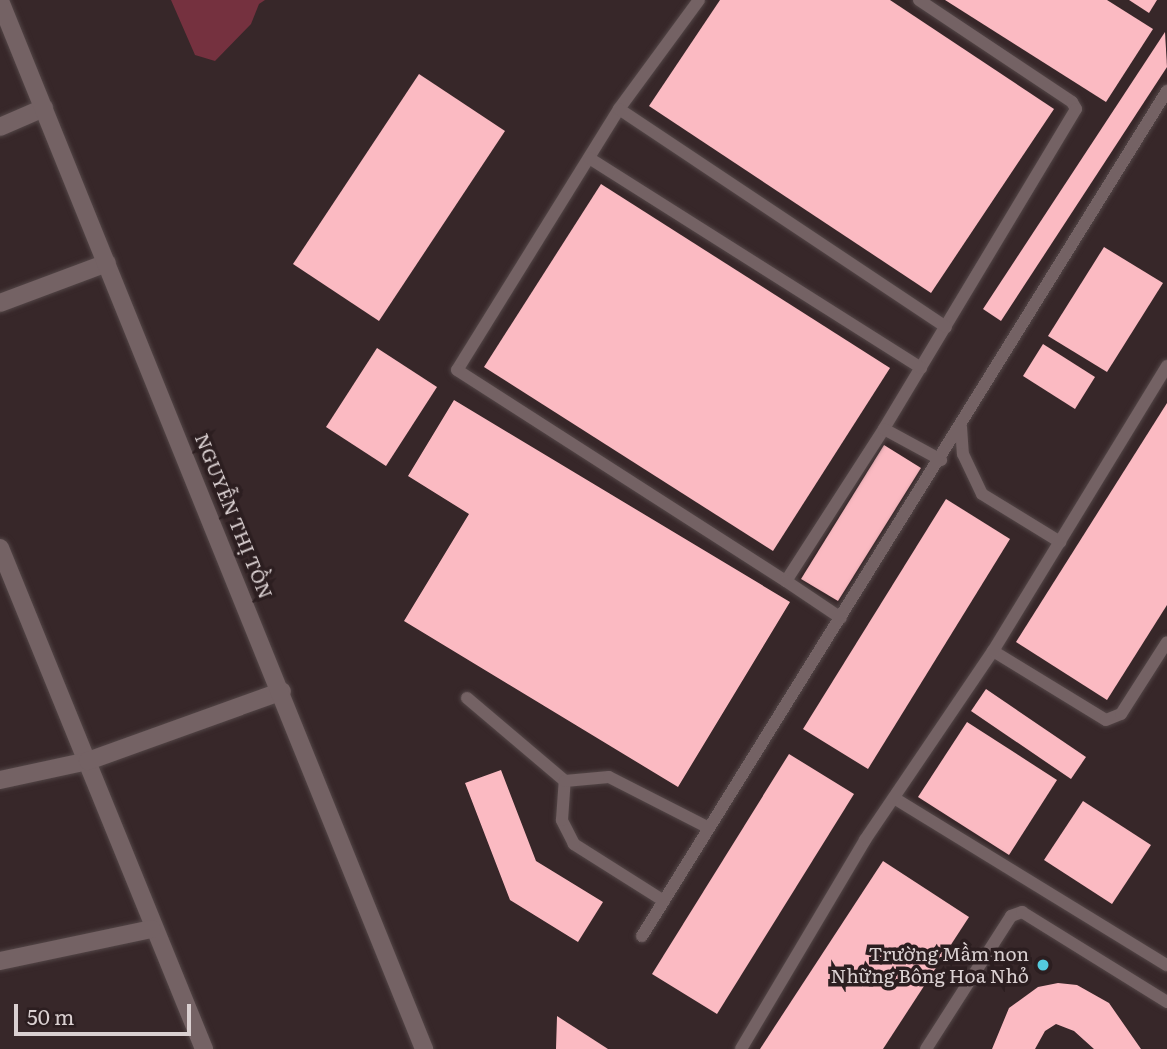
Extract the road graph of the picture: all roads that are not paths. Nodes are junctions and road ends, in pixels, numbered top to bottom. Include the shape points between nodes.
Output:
1 (699, 0) edge
2 (919, 0) edge
3 (0, 1) edge
4 (1167, 91) edge
5 (44, 108) junction
6 (619, 109) junction
7 (0, 127) edge
8 (589, 158) junction
9 (107, 263) junction
10 (0, 303) edge
11 (946, 327) junction
12 (1167, 366) edge
13 (921, 368) junction
14 (961, 427) junction
15 (884, 429) junction
16 (941, 460) junction
17 (1060, 542) junction
18 (0, 548) edge
19 (4, 571) edge
20 (786, 581) junction
21 (841, 618) junction
22 (1167, 642) edge
23 (993, 651) junction
24 (282, 691) junction
25 (467, 698) dead end
26 (88, 761) junction
27 (0, 780) edge
28 (565, 781) junction
29 (894, 799) junction
30 (709, 828) junction
31 (664, 901) junction
32 (152, 929) junction
33 (642, 936) dead end
34 (0, 961) edge
35 (1167, 965) edge
36 (1167, 1002) edge
37 (204, 1049) edge
38 (422, 1049) edge
39 (741, 1049) edge
40 (926, 1049) edge

1 - 6 lane
2 - 11 lane via 1072,102 1076,110
3 - 5 street, NGUYỄN THỊ TỒN
4 - 14 lane
5 - 7 street
5 - 9 street, NGUYỄN THỊ TỒN
6 - 8 lane
6 - 11 lane
8 - 13 lane
8 - 20 lane via 457,370
9 - 10 street
9 - 24 street, NGUYỄN THỊ TỒN
11 - 13 lane
12 - 17 lane
13 - 15 lane
14 - 16 lane
14 - 17 lane via 963,453 982,494
15 - 16 lane
15 - 20 lane
16 - 21 lane
17 - 23 lane
18 - 19 street
19 - 26 street
20 - 21 lane
21 - 30 lane
22 - 23 lane via 1121,714 1106,720
23 - 29 lane
24 - 26 street
24 - 38 street, NGUYỄN THỊ TỒN
25 - 28 lane
26 - 27 street
26 - 32 street
28 - 30 lane via 609,777
28 - 31 lane via 562,820 574,844
29 - 35 lane
29 - 39 lane
30 - 31 lane
31 - 33 lane
32 - 34 street
32 - 37 street
36 - 40 lane via 1023,912 1011,916

